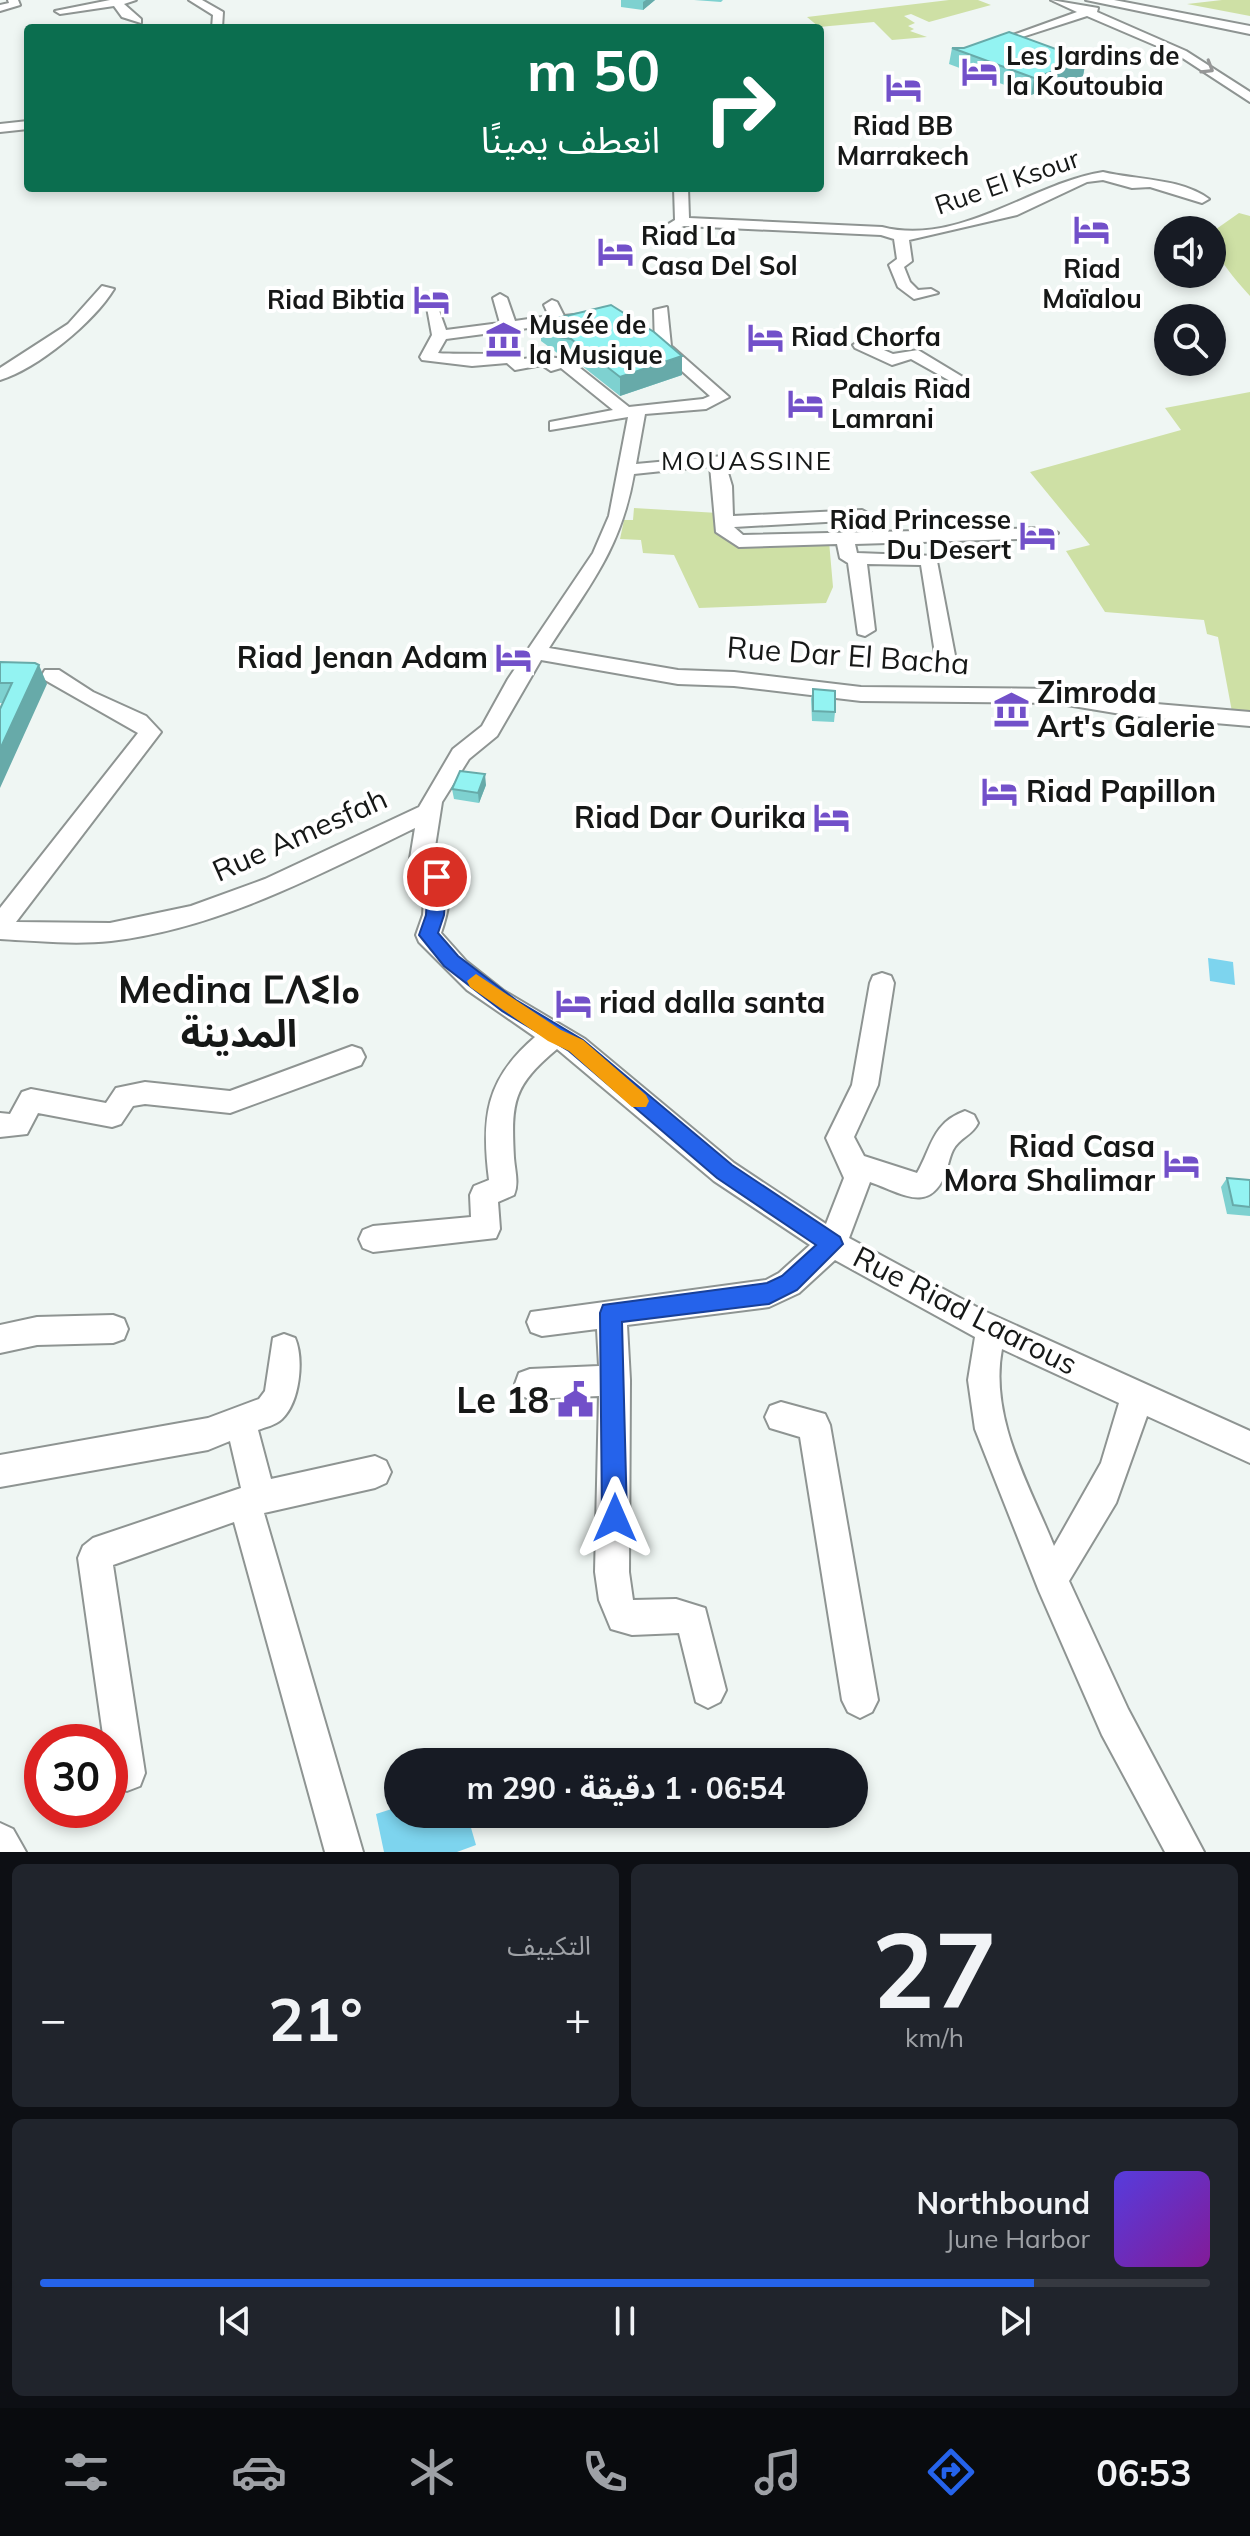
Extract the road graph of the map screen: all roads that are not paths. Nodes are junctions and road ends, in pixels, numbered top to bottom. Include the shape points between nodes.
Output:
1 (13, 0) edge
2 (131, 0) edge
3 (194, 0) edge
4 (1056, 0) edge
5 (111, 2) edge
6 (1110, 2) edge
7 (1090, 6) edge
8 (0, 8) edge
9 (60, 11) dead end
10 (137, 21) dead end
11 (218, 24) edge
12 (1250, 28) edge
13 (979, 50) edge
14 (1250, 98) edge
15 (24, 125) edge
16 (0, 128) edge
17 (680, 192) edge
18 (1202, 199) dead end
19 (901, 237) junction
20 (107, 289) dead end
21 (931, 293) dead end
22 (500, 298) dead end
23 (431, 305) dead end
24 (662, 310) dead end
25 (604, 318) edge
26 (509, 326) junction
27 (440, 335) junction
28 (861, 345) dead end
29 (0, 375) edge
30 (958, 379) dead end
31 (631, 412) junction
32 (556, 426) dead end
33 (626, 470) junction
34 (862, 515) dead end
35 (724, 522) junction
36 (1049, 533) dead end
37 (844, 536) junction
38 (857, 559) junction
39 (865, 630) dead end
40 (539, 653) junction
41 (947, 666) dead end
42 (52, 675) dead end
43 (1250, 719) edge
44 (429, 812) junction
45 (3, 918) edge
46 (882, 983) dead end
47 (554, 1036) junction
48 (352, 1057) dead end
49 (965, 1123) dead end
50 (0, 1125) edge
51 (855, 1165) junction
52 (373, 1239) dead end
53 (832, 1244) junction
54 (611, 1313) junction
55 (542, 1322) dead end
56 (113, 1329) dead end
57 (992, 1330) junction
58 (0, 1339) edge
59 (284, 1348) dead end
60 (615, 1380) junction
61 (530, 1384) dead end
62 (1136, 1394) junction
63 (781, 1417) dead end
64 (240, 1420) junction
65 (1250, 1447) edge
66 (0, 1471) edge
67 (375, 1472) dead end
68 (250, 1502) junction
69 (1051, 1579) junction
70 (708, 1690) dead end
71 (860, 1700) dead end
72 (120, 1724) edge
73 (0, 1842) edge
74 (7, 1852) edge
75 (344, 1852) edge
76 (1185, 1852) edge

1 - 8 street via 16,5
2 - 5 street
3 - 11 street via 219,14
4 - 7 street
5 - 9 street
5 - 10 street
6 - 7 main road
6 - 12 main road
7 - 13 street
7 -> 14 street via 1191,57
15 - 16 street
17 - 19 street, Rue El Ksour via 676,225 882,231
18 - 19 street, Rue El Ksour via 1151,183 1100,176 1012,212
19 - 21 street via 905,261 896,265 903,284 912,295
20 - 29 street via 84,319
22 - 26 street
23 - 27 street
24 - 31 street via 659,335 721,397 706,404
25 - 26 street via 572,323 555,312
26 - 27 street
27 - 31 street via 428,357 515,358 515,365 564,363
28 - 30 street via 892,360 912,353
31 - 32 street
31 - 33 street, Rue Amesfah
33 - 35 street via 717,460
33 - 40 street, Rue Amesfah via 618,516 602,553
34 - 35 street
35 - 37 street via 725,532 739,541
36 - 37 street
37 - 38 street via 846,556
38 - 39 street
38 - 41 street via 929,560
40 - 43 street, Rue Dar El Bacha via 678,677 861,694 1055,696
40 - 44 street, Rue Amesfah via 490,731 455,760
42 - 45 street via 149,728 143,743
44 - 45 street, Rue Amesfah via 241,899 176,920 111,931
44 - 47 street, Rue Riad Laarous via 420,871 437,877 428,935 469,976
46 - 51 street via 865,1085 840,1138
47 - 52 street via 504,1092 504,1186 484,1195 486,1229
47 - 53 street, Rue Riad Laarous via 576,1046 724,1172
48 - 50 street via 230,1102 135,1094 125,1096 112,1116 31,1100 17,1126
49 - 51 street via 943,1137 922,1187
51 - 53 street via 858,1178
53 - 54 street via 789,1283 769,1293
53 - 57 street, Rue Riad Laarous
54 - 55 street
54 - 60 street
56 - 58 street via 37,1331
57 - 62 street, Rue Riad Laarous
57 - 69 street via 982,1383 984,1408
59 - 64 street via 275,1405
60 - 61 street
60 - 70 street via 616,1600 623,1617 672,1615 693,1620
62 - 65 street, Rue Riad Laarous
62 - 69 street via 1129,1439 1104,1497
63 - 71 street via 814,1425
64 - 66 street via 208,1434
64 - 68 street via 257,1487
67 - 68 street
68 - 72 street via 105,1550 95,1558
68 - 75 street
69 - 76 street via 1115,1722
73 - 74 street

